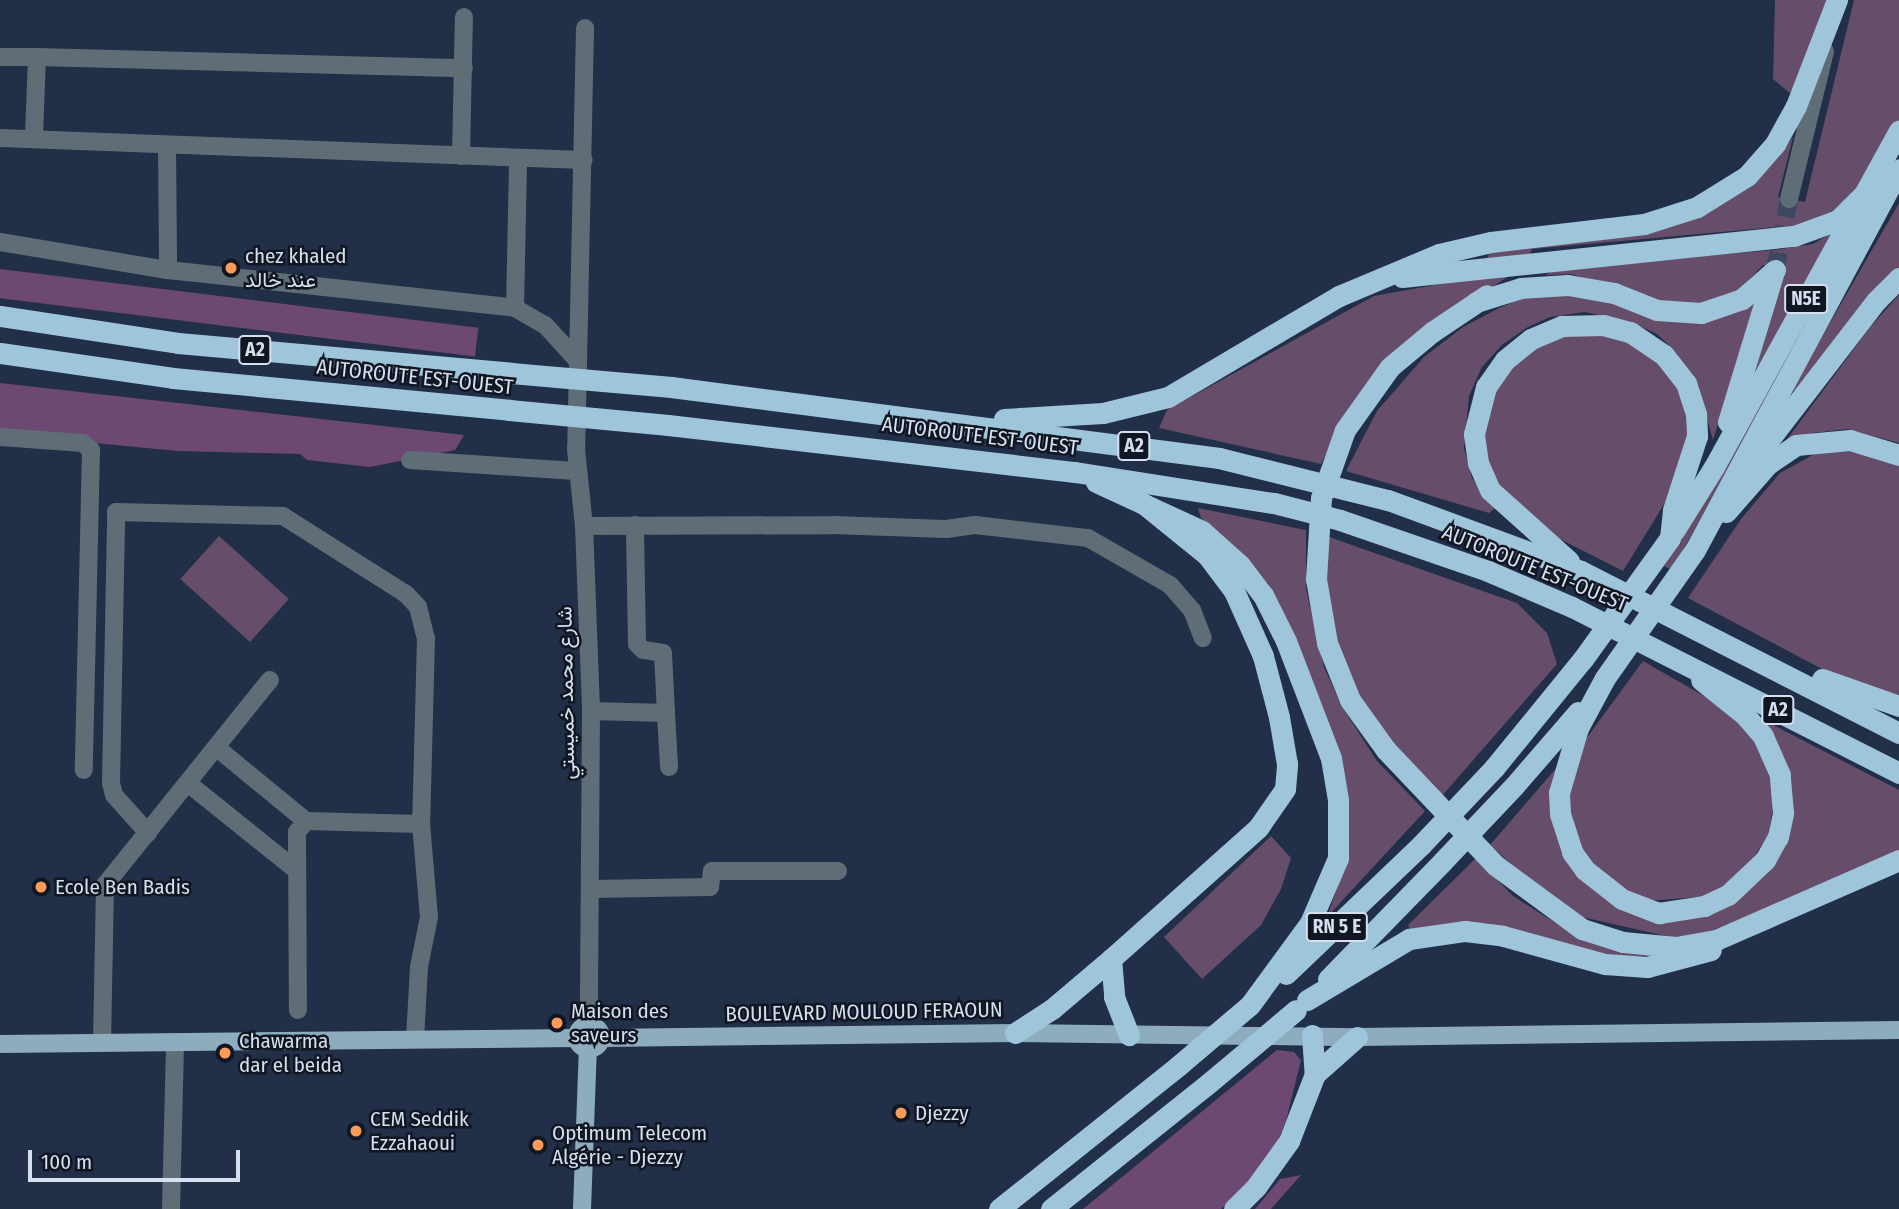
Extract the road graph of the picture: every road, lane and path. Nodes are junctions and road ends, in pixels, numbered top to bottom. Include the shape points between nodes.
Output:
1 (1838, 0) edge
2 (464, 17) dead end
3 (585, 28) dead end
4 (0, 57) edge
5 (37, 57) junction
6 (464, 68) junction
7 (1899, 131) edge
8 (34, 136) junction
9 (0, 138) edge
10 (167, 145) junction
11 (461, 156) junction
12 (518, 159) junction
13 (584, 160) junction
14 (1899, 169) edge
15 (1864, 194) junction
16 (1788, 199) tunnel mouth
17 (0, 242) edge
18 (1554, 261) junction
19 (168, 270) junction
20 (1899, 278) edge
21 (1363, 283) junction
22 (1476, 302) junction
23 (515, 308) junction
24 (0, 316) edge
25 (0, 353) edge
26 (578, 361) junction
27 (954, 421) junction
28 (0, 437) edge
29 (1899, 455) edge
30 (410, 460) dead end
31 (1714, 467) junction
32 (576, 471) junction
33 (1075, 472) junction
34 (1726, 495) junction
35 (1144, 503) junction
36 (635, 525) junction
37 (584, 526) junction
38 (1670, 538) junction
39 (1695, 550) junction
40 (1581, 571) junction
41 (1203, 638) dead end
42 (1727, 642) junction
43 (1658, 647) junction
44 (1605, 678) junction
45 (270, 680) dead end
46 (1899, 706) edge
47 (591, 710) junction
48 (666, 713) junction
49 (1899, 733) edge
50 (217, 748) junction
51 (669, 767) dead end
52 (84, 770) dead end
53 (1899, 773) edge
54 (189, 783) junction
55 (306, 821) junction
56 (421, 824) junction
57 (148, 833) junction
58 (1899, 860) edge
59 (296, 870) junction
60 (838, 871) dead end
61 (591, 889) junction
62 (1765, 922) junction
63 (1111, 959) junction
64 (1250, 1005) junction
65 (1301, 1005) junction
66 (298, 1010) dead end
67 (1899, 1030) edge
68 (1015, 1033) junction
69 (1129, 1035) junction
70 (1312, 1035) junction
71 (588, 1037) junction
72 (1357, 1037) junction
73 (415, 1039) junction
74 (102, 1043) junction
75 (0, 1044) edge
76 (175, 1044) junction
77 (1315, 1074) junction
78 (171, 1209) edge
79 (582, 1209) edge
80 (999, 1209) edge
81 (1051, 1209) edge
82 (1234, 1209) edge

1 - 16 street
1 - 21 highway via 1796,106 1775,144 1746,176 1714,199 1644,224 1465,248
2 - 6 street
3 - 13 street, شارع محمد خميستي
4 - 5 street
5 - 6 street
5 - 8 street
6 - 11 street
7 - 15 highway, N5E
8 - 9 street
8 - 10 street
10 - 11 street
10 - 19 street
11 - 12 street
12 - 13 street
12 - 23 street
13 - 26 street, شارع محمد خميستي
14 - 34 highway, N5E
15 - 18 highway via 1838,219 1794,236
15 - 31 highway, N5E
17 - 19 street
18 - 21 highway
18 - 22 highway
19 - 23 street
20 - 34 highway, N5E via 1876,301
21 - 27 highway via 1168,397 1085,415
22 - 31 highway, N5E via 1521,288 1568,285 1614,293 1657,310 1701,313 1742,299 1775,270
22 - 62 highway, bridge via 1390,367 1345,430 1321,498 1316,579 1327,643 1350,700 1424,794 1477,848 1552,912 1582,929 1623,942 1676,947 1716,940
23 - 26 street via 545,325
24 - 27 highway, AUTOROUTE EST-OUEST / A2, bridge via 178,343 671,387
25 - 33 highway, AUTOROUTE EST-OUEST / A2, bridge via 173,378 668,425
26 - 32 street, شارع محمد خميستي
27 - 40 highway, AUTOROUTE EST-OUEST / A2 via 1219,458 1388,500
28 - 52 street via 83,443 90,450
29 - 39 highway via 1873,444 1838,439 1786,449
30 - 32 street
31 - 38 highway, RN 5 E
32 - 37 street, شارع محمد خميستي
33 - 35 highway
33 - 43 highway, AUTOROUTE EST-OUEST / A2 via 1273,503 1340,520 1488,571
34 - 39 highway, RN 5 E
35 - 63 highway via 1207,555 1234,591 1263,656 1287,764 1285,789 1276,808
35 - 64 highway via 1202,531 1240,565 1263,595 1313,704 1331,758 1338,800 1338,858 1310,923
36 - 37 street
36 - 41 street via 834,524 867,529 975,525 1088,538 1170,585 1192,610
36 - 48 street via 637,644 643,650 663,653
37 - 47 street, شارع محمد خميستي
38 - 40 highway via 1673,510 1697,436 1694,404 1681,374 1654,346 1616,328 1575,324 1546,331 1517,348 1494,373 1478,411 1475,449 1483,477 1499,501
38 - 64 highway, RN 5 E, bridge via 1583,659 1494,768 1421,845
39 - 44 highway, RN 5 E, bridge
40 - 42 highway, AUTOROUTE EST-OUEST / A2
42 - 46 highway
42 - 49 highway, AUTOROUTE EST-OUEST / A2
43 - 44 highway via 1745,715 1763,736 1780,775 1783,813 1778,837 1765,860 1728,895 1693,909 1659,913 1602,886 1572,852 1559,793 1578,728
43 - 53 highway, AUTOROUTE EST-OUEST / A2
44 - 65 highway, RN 5 E, bridge via 1514,786
45 - 50 street
47 - 48 street
47 - 61 street, شارع محمد خميستي
48 - 51 street
50 - 54 street
50 - 55 street
54 - 57 street
54 - 59 street
55 - 56 street
55 - 59 street via 297,832
56 - 57 street via 426,638 418,607 406,594 282,516 116,512 111,783 114,795
56 - 73 street via 429,917 419,967
57 - 74 street via 105,886
58 - 62 highway
59 - 66 street
60 - 61 street via 712,872 710,887
61 - 71 street, شارع محمد خميستي
62 - 65 highway via 1683,961 1647,967 1605,964 1503,936 1465,931 1409,939
63 - 68 highway via 1052,1009
63 - 69 highway via 1114,996
64 - 80 highway, RN 5 E, bridge
65 - 81 highway, RN 5 E, bridge
67 - 72 main road, BOULEVARD MOULOUD FERAOUN
68 - 69 main road, BOULEVARD MOULOUD FERAOUN
68 - 71 main road, BOULEVARD MOULOUD FERAOUN
69 - 70 main road, BOULEVARD MOULOUD FERAOUN
70 - 72 main road, BOULEVARD MOULOUD FERAOUN
70 - 77 highway
71 - 73 main road, BOULEVARD MOULOUD FERAOUN
71 - 79 main road
72 - 77 highway
73 - 76 main road, BOULEVARD MOULOUD FERAOUN
74 - 75 main road, BOULEVARD MOULOUD FERAOUN
74 - 76 main road, BOULEVARD MOULOUD FERAOUN
76 - 78 street
77 - 82 highway via 1289,1141 1256,1188

